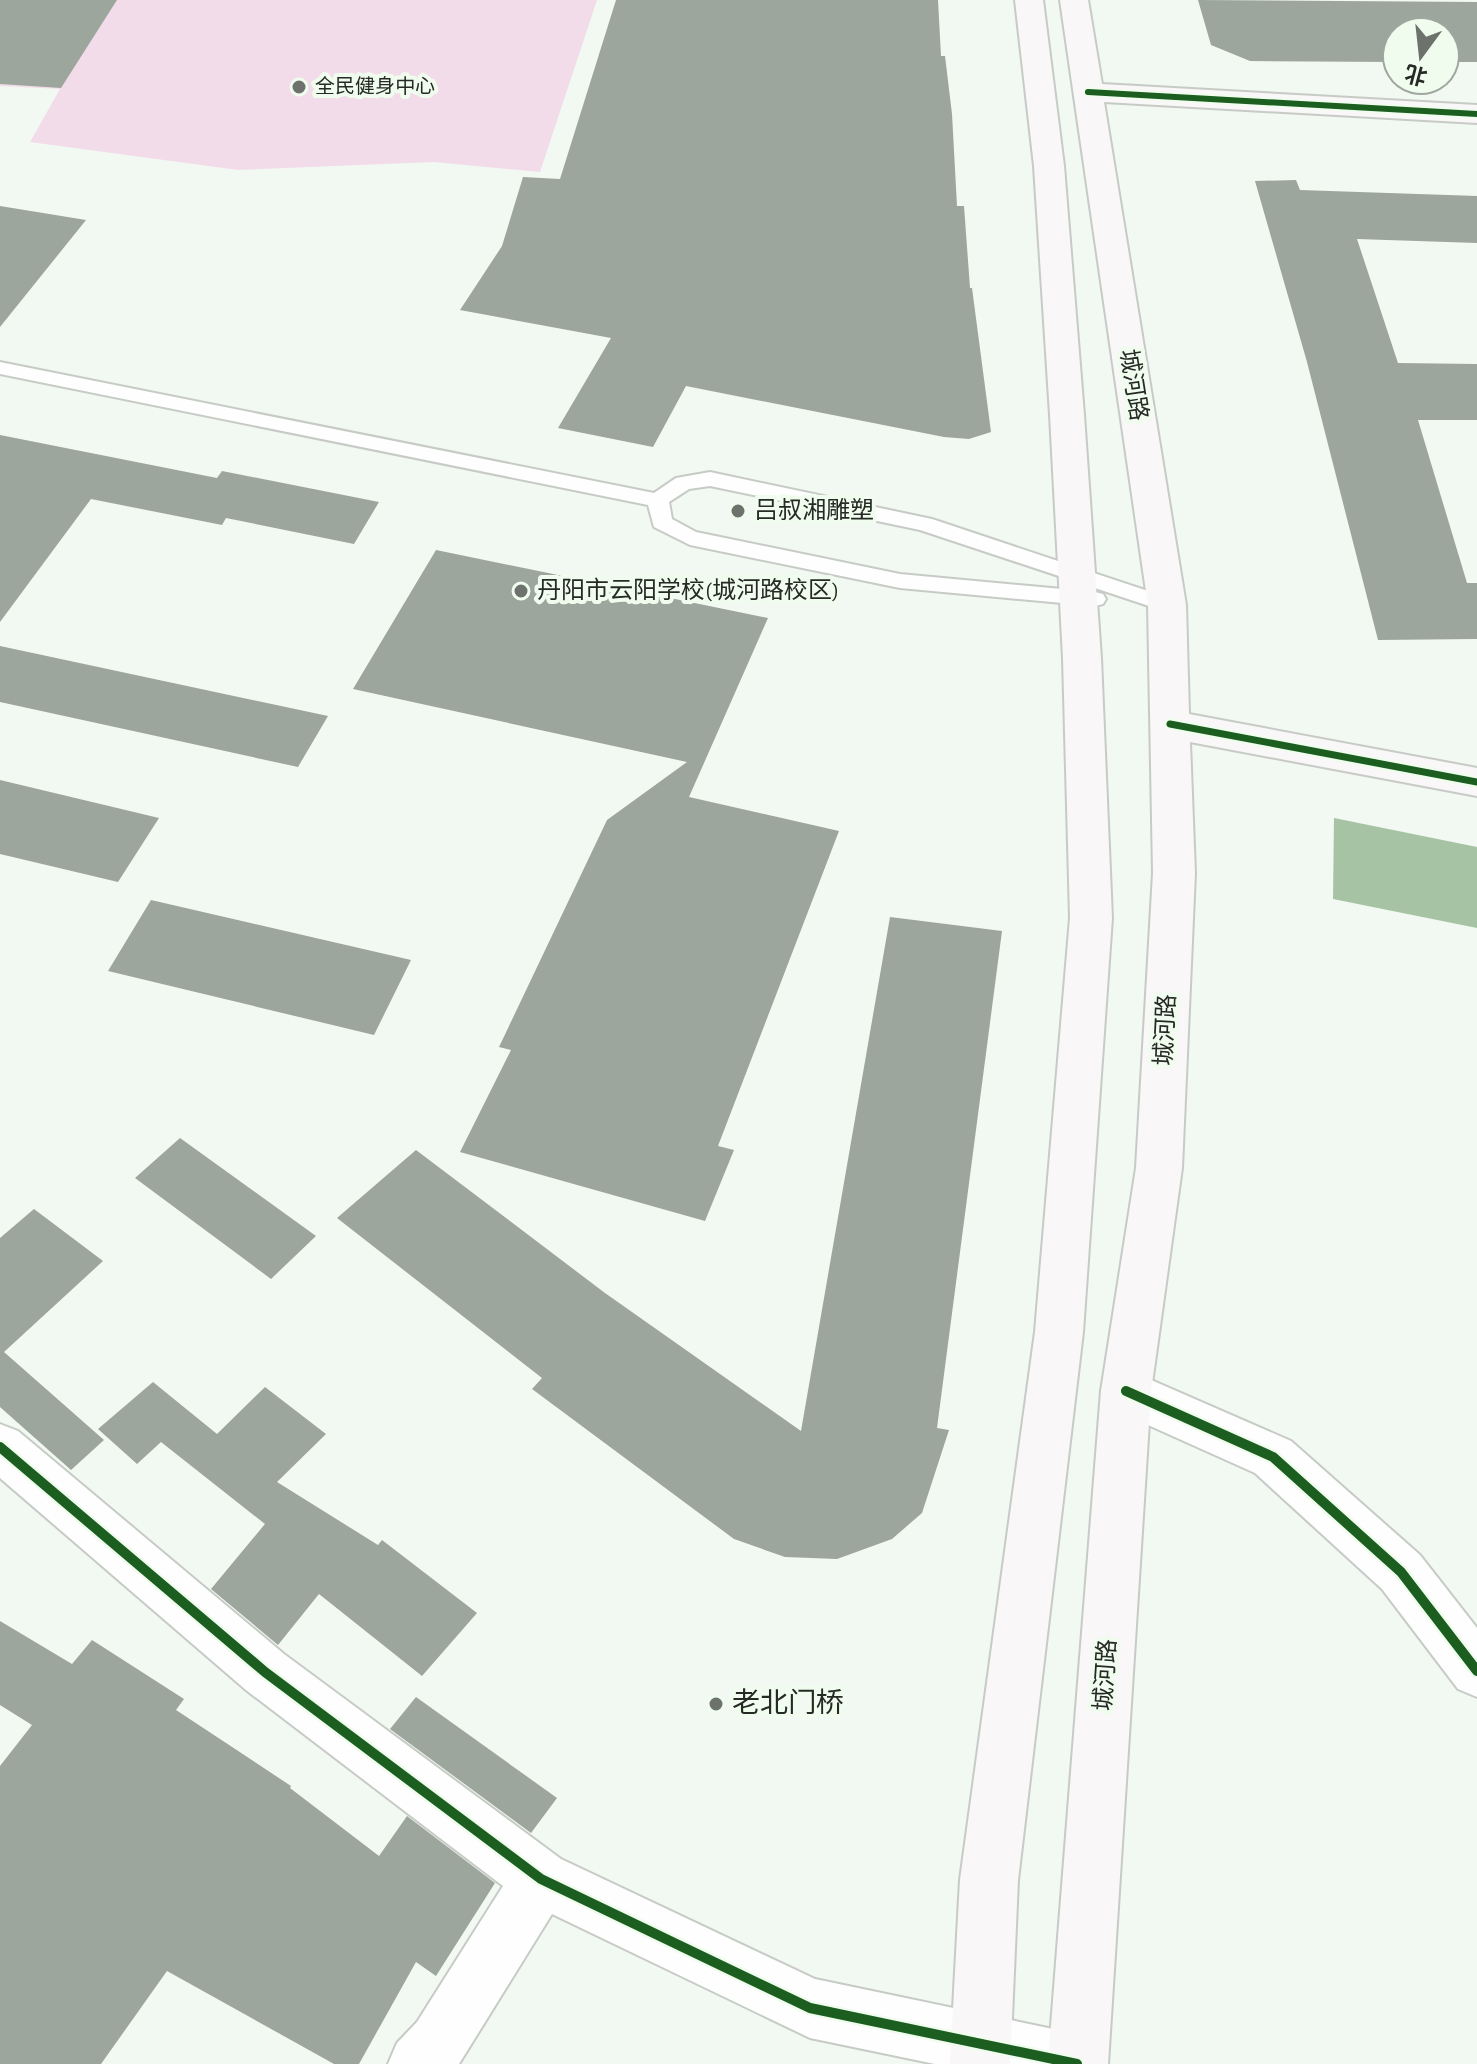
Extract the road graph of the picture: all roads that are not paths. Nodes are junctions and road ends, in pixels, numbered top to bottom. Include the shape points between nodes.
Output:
1 (1029, 0) edge
2 (1074, 0) edge
3 (1088, 92) junction
4 (1477, 114) edge
5 (0, 368) edge
6 (658, 500) junction
7 (1078, 586) junction
8 (1167, 605) junction
9 (1170, 724) junction
10 (1477, 782) edge
11 (1126, 1391) junction
12 (0, 1447) edge
13 (1477, 1671) edge
14 (541, 1879) junction
15 (980, 2054) edge
16 (418, 2064) edge
17 (1078, 2064) edge

1 - 7 main road via 1049,166
2 - 3 main road, 城河路
3 - 4 main road
3 - 8 main road, 城河路
5 - 6 lane
6 - 7 lane via 683,483 710,479 924,524
6 - 7 lane via 662,522 690,538 900,581
7 - 8 lane
7 - 15 main road via 1091,918 1059,1332 989,1880
8 - 9 main road, 城河路
9 - 10 main road
9 - 11 main road, 城河路 via 1174,873 1159,1168
11 - 13 street via 1273,1457 1401,1572
11 - 17 main road, 城河路
12 - 14 street via 265,1672
14 - 15 street via 810,2008
14 - 16 street via 438,2043
15 - 17 street

